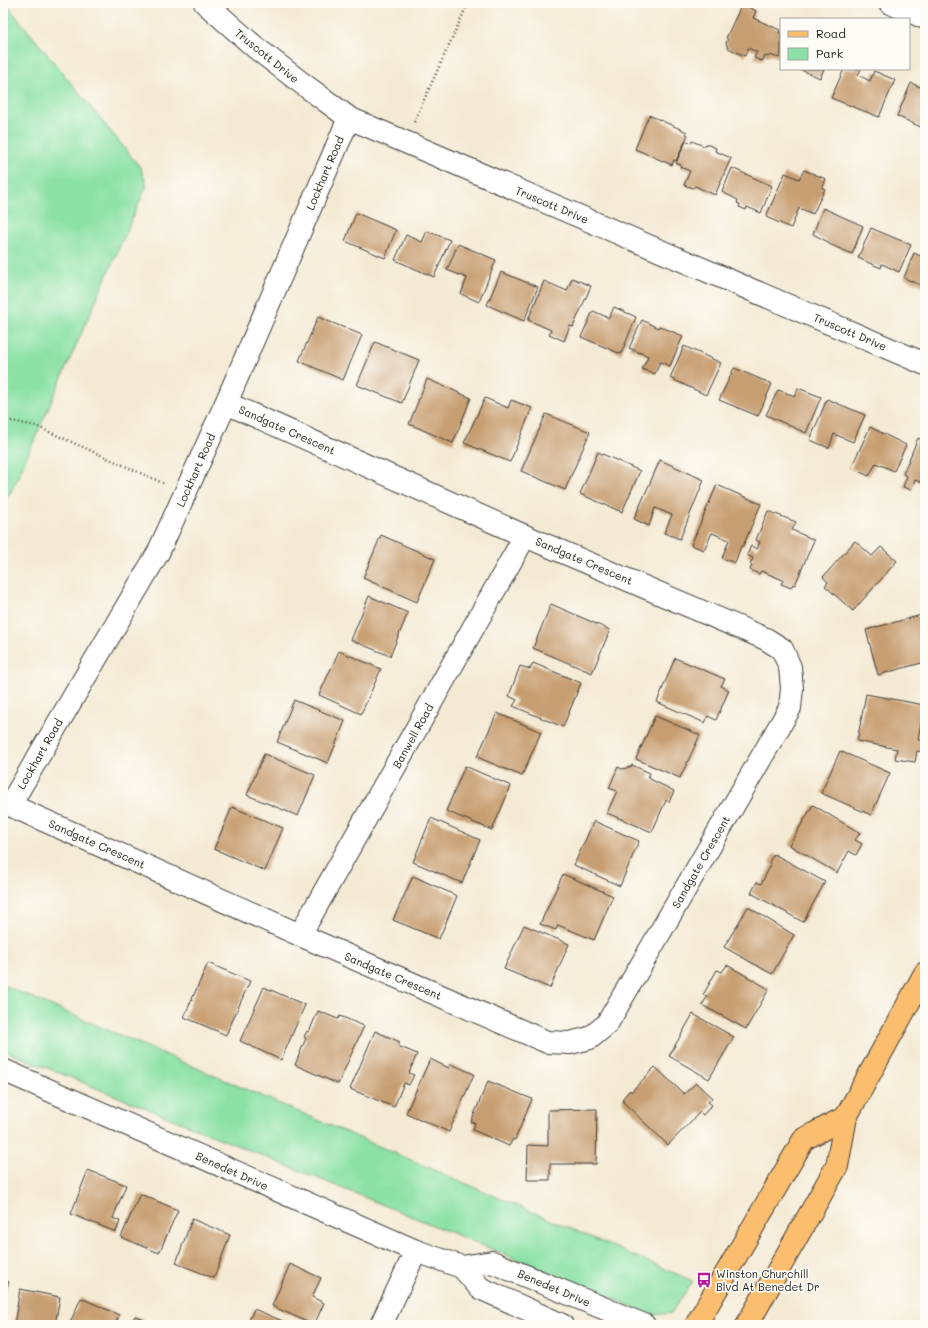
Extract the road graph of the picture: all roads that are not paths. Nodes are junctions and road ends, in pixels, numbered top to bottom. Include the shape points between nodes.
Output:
1 (205, 3) edge
2 (890, 3) edge
3 (925, 18) edge
4 (349, 118) junction
5 (925, 364) edge
6 (226, 403) junction
7 (525, 536) junction
8 (6, 804) edge
9 (300, 935) junction
10 (925, 974) edge
11 (3, 1070) edge
12 (846, 1117) junction
13 (416, 1251) junction
14 (462, 1267) junction
15 (381, 1325) edge
16 (562, 1325) edge
17 (644, 1325) edge
18 (696, 1325) edge
19 (747, 1325) edge

1 - 4 street, Truscott Drive via 256,48
2 - 3 street
4 - 5 street, Truscott Drive
4 - 6 street, Lockhart Road
6 - 7 street, Sandgate Crescent
6 - 8 street, Lockhart Road via 158,553
7 - 9 street, Banwell Road
7 - 9 street, Sandgate Crescent via 766,639 782,649 790,667 790,708 607,1024 590,1038 570,1043 547,1042
8 - 9 street, Sandgate Crescent
10 - 12 main road
11 - 13 street, Benedet Drive
12 - 18 main road via 804,1139
12 - 19 main road via 837,1166
13 - 14 street, Benedet Drive
13 - 15 street
14 - 16 street via 480,1288
14 - 17 street, Benedet Drive via 492,1262

